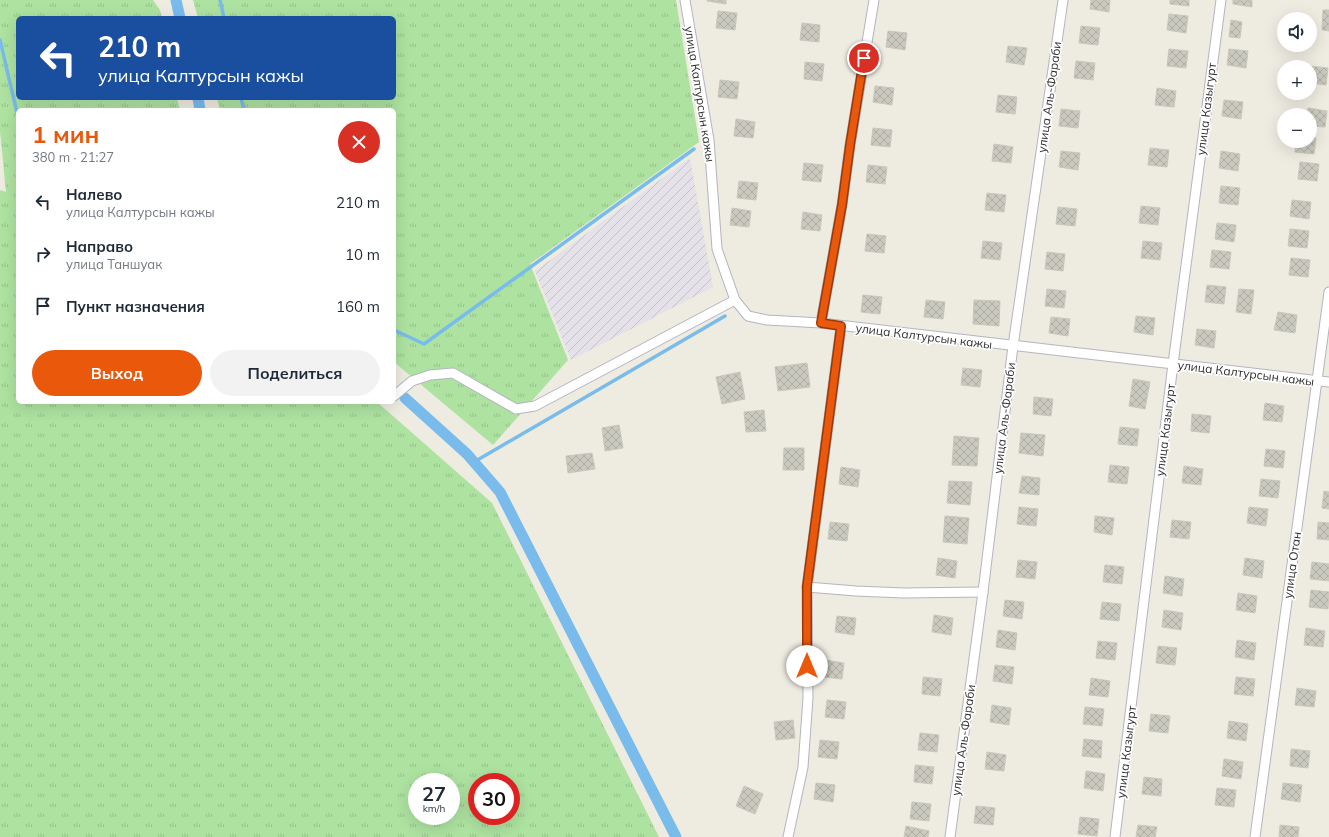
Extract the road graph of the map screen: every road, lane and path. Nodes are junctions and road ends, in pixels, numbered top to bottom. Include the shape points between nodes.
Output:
1 (685, 0) edge
2 (874, 0) edge
3 (1062, 0) edge
4 (1221, 0) edge
5 (1329, 292) edge
6 (735, 300) junction
7 (821, 323) junction
8 (841, 326) junction
9 (1013, 346) junction
10 (1173, 364) junction
11 (1317, 381) junction
12 (1329, 382) edge
13 (396, 394) edge
14 (807, 586) junction
15 (982, 592) junction
16 (788, 837) edge
17 (950, 837) edge
18 (1115, 837) edge
19 (1255, 837) edge

1 - 6 street, улица Калтурсын кажы via 709,140 717,249
2 - 7 street
3 - 9 street, улица Аль-Фараби
4 - 10 street, улица Казыгурт
5 - 11 street, улица Отан
6 - 7 street, улица Калтурсын кажы via 748,316 767,320
6 - 13 street via 534,406 516,409 453,373 430,375 412,381
7 - 8 street, улица Калтурсын кажы
8 - 9 street, улица Калтурсын кажы
8 - 14 street
9 - 10 street, улица Калтурсын кажы
9 - 15 street, улица Аль-Фараби
10 - 11 street, улица Калтурсын кажы
10 - 18 street, улица Казыгурт
11 - 12 street, улица Калтурсын кажы
11 - 19 street, улица Отан
14 - 15 street via 904,593
14 - 16 street via 808,698 803,767
15 - 17 street, улица Аль-Фараби

